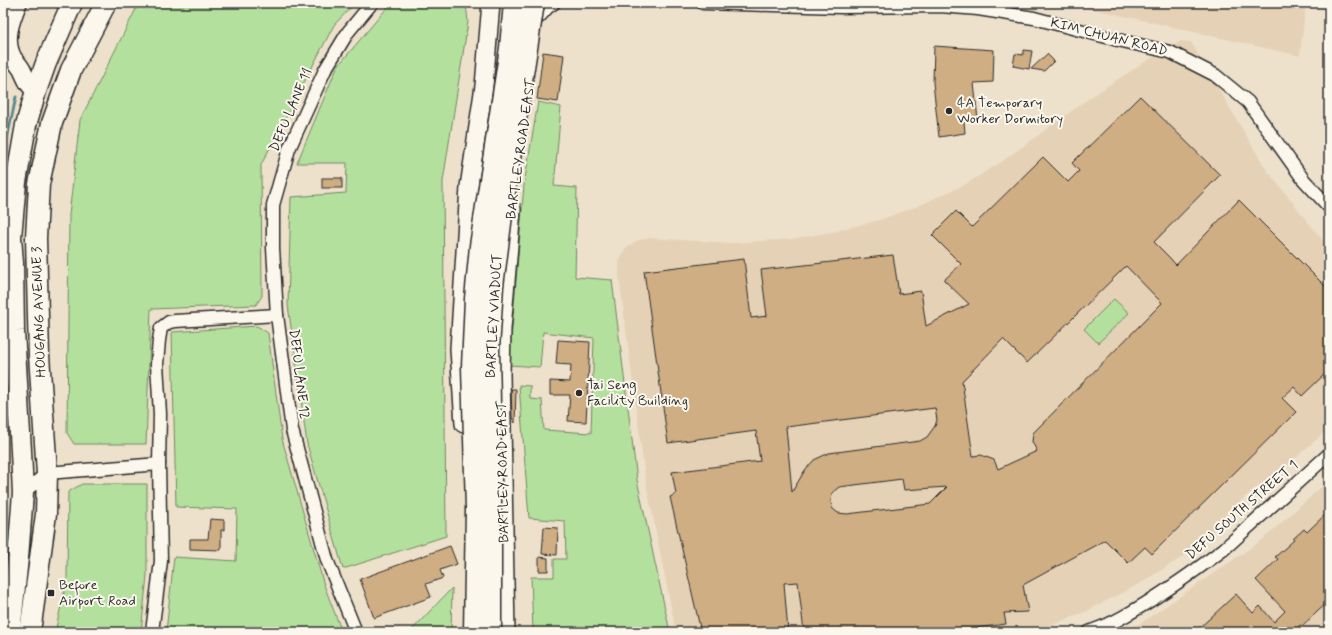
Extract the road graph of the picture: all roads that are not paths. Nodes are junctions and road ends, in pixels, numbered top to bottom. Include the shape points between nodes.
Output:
1 (18, 3) edge
2 (72, 3) edge
3 (106, 3) edge
4 (372, 3) edge
5 (492, 3) edge
6 (514, 3) edge
7 (554, 3) edge
8 (703, 3) edge
9 (538, 8) edge
10 (46, 63) junction
11 (20, 66) junction
12 (36, 91) junction
13 (1329, 207) edge
14 (466, 248) junction
15 (508, 255) junction
16 (277, 315) junction
17 (45, 439) junction
18 (22, 451) junction
19 (1329, 454) edge
20 (159, 464) junction
21 (47, 473) junction
22 (23, 493) junction
23 (466, 570) junction
24 (504, 575) junction
25 (10, 632) edge
26 (30, 632) edge
27 (152, 632) edge
28 (356, 632) edge
29 (465, 632) edge
30 (474, 632) edge
31 (491, 632) edge
32 (506, 632) edge
33 (1089, 632) edge

1 - 11 main road via 8,36 11,54
2 - 10 highway, HOUGANG AVENUE 3
3 - 17 highway, HOUGANG AVENUE 3 via 71,70 52,123 39,184 36,238
4 - 16 street, DEFU LANE 11 via 348,32 325,70 289,149 273,205
5 - 14 main road via 484,86 469,187
6 - 30 highway, BARTLEY VIADUCT, bridge via 475,299 472,367 476,509
7 - 9 street via 548,7
8 - 13 street, KIM CHUAN ROAD via 841,7 940,6 978,9 1034,18 1170,52 1215,75 1248,102 1303,179
9 - 15 main road, BARTLEY ROAD EAST via 514,186
9 - 31 highway, BARTLEY VIADUCT, bridge via 506,184 493,286 489,349
10 - 11 main road
10 - 12 highway, HOUGANG AVENUE 3
11 - 12 main road via 28,83
12 - 18 highway, HOUGANG AVENUE 3 via 26,125 16,182 11,238
14 - 15 main road via 476,265 485,270 500,266
14 - 23 main road via 459,349 467,457
15 - 24 main road, BARTLEY ROAD EAST via 501,374
16 - 20 street, DEFU LANE 12 via 175,321 162,328 157,364
16 - 28 street, DEFU LANE 12 via 292,430 327,560
17 - 18 highway via 35,449
17 - 21 highway, HOUGANG AVENUE 3
18 - 22 highway, HOUGANG AVENUE 3
19 - 33 street, DEFU SOUTH STREET 1 via 1206,563 1120,619
20 - 21 street
20 - 27 street, DEFU LANE 12 via 161,561
21 - 22 street
21 - 26 highway, HOUGANG AVENUE 3 via 46,514
22 - 25 highway, HOUGANG AVENUE 3
23 - 24 main road via 478,561 486,561 494,563
23 - 29 main road
24 - 32 main road, BARTLEY ROAD EAST

